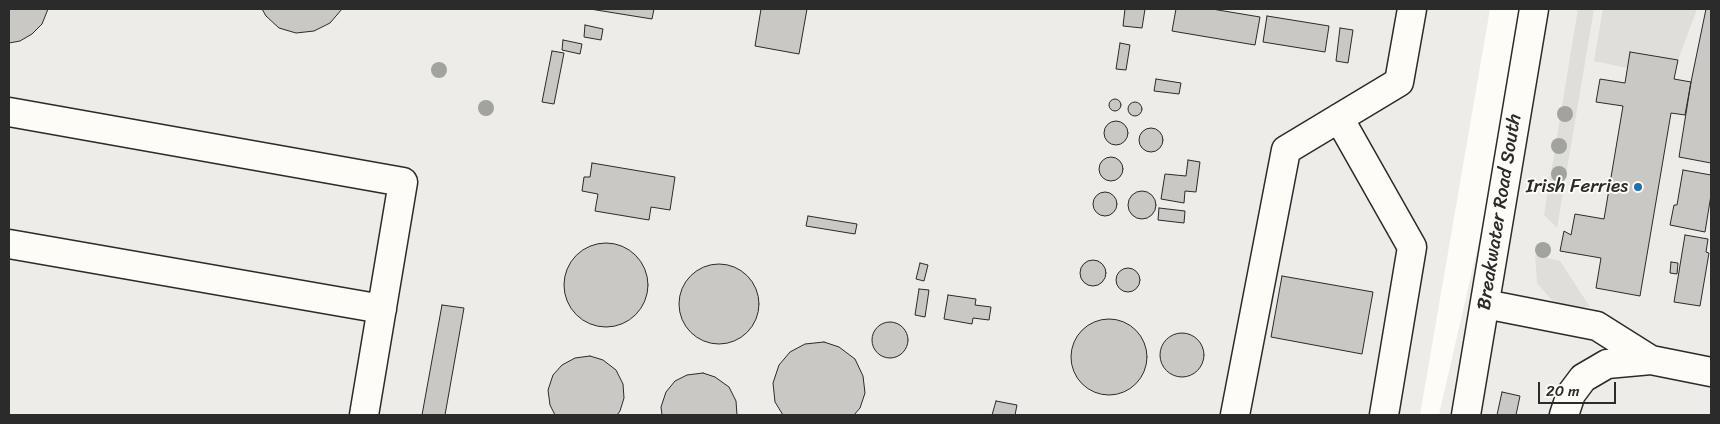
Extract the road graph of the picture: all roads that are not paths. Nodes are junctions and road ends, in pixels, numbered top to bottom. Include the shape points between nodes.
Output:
1 (1412, 9) edge
2 (1534, 9) edge
3 (9, 112) edge
4 (1339, 118) junction
5 (9, 244) edge
6 (1485, 304) junction
7 (382, 309) junction
8 (1651, 360) junction
9 (1711, 372) edge
10 (364, 415) edge
11 (1235, 415) edge
12 (1384, 415) edge
13 (1466, 415) edge
14 (1564, 415) edge

1 - 4 street via 1399,82
2 - 6 street, Breakwater Road South
3 - 7 street via 404,182
4 - 11 street via 1286,150
4 - 12 street via 1412,246
5 - 7 street
6 - 8 street via 1597,326
6 - 13 street, Breakwater Road South
7 - 10 street
8 - 9 street
8 - 14 street via 1607,364 1583,378 1571,394

